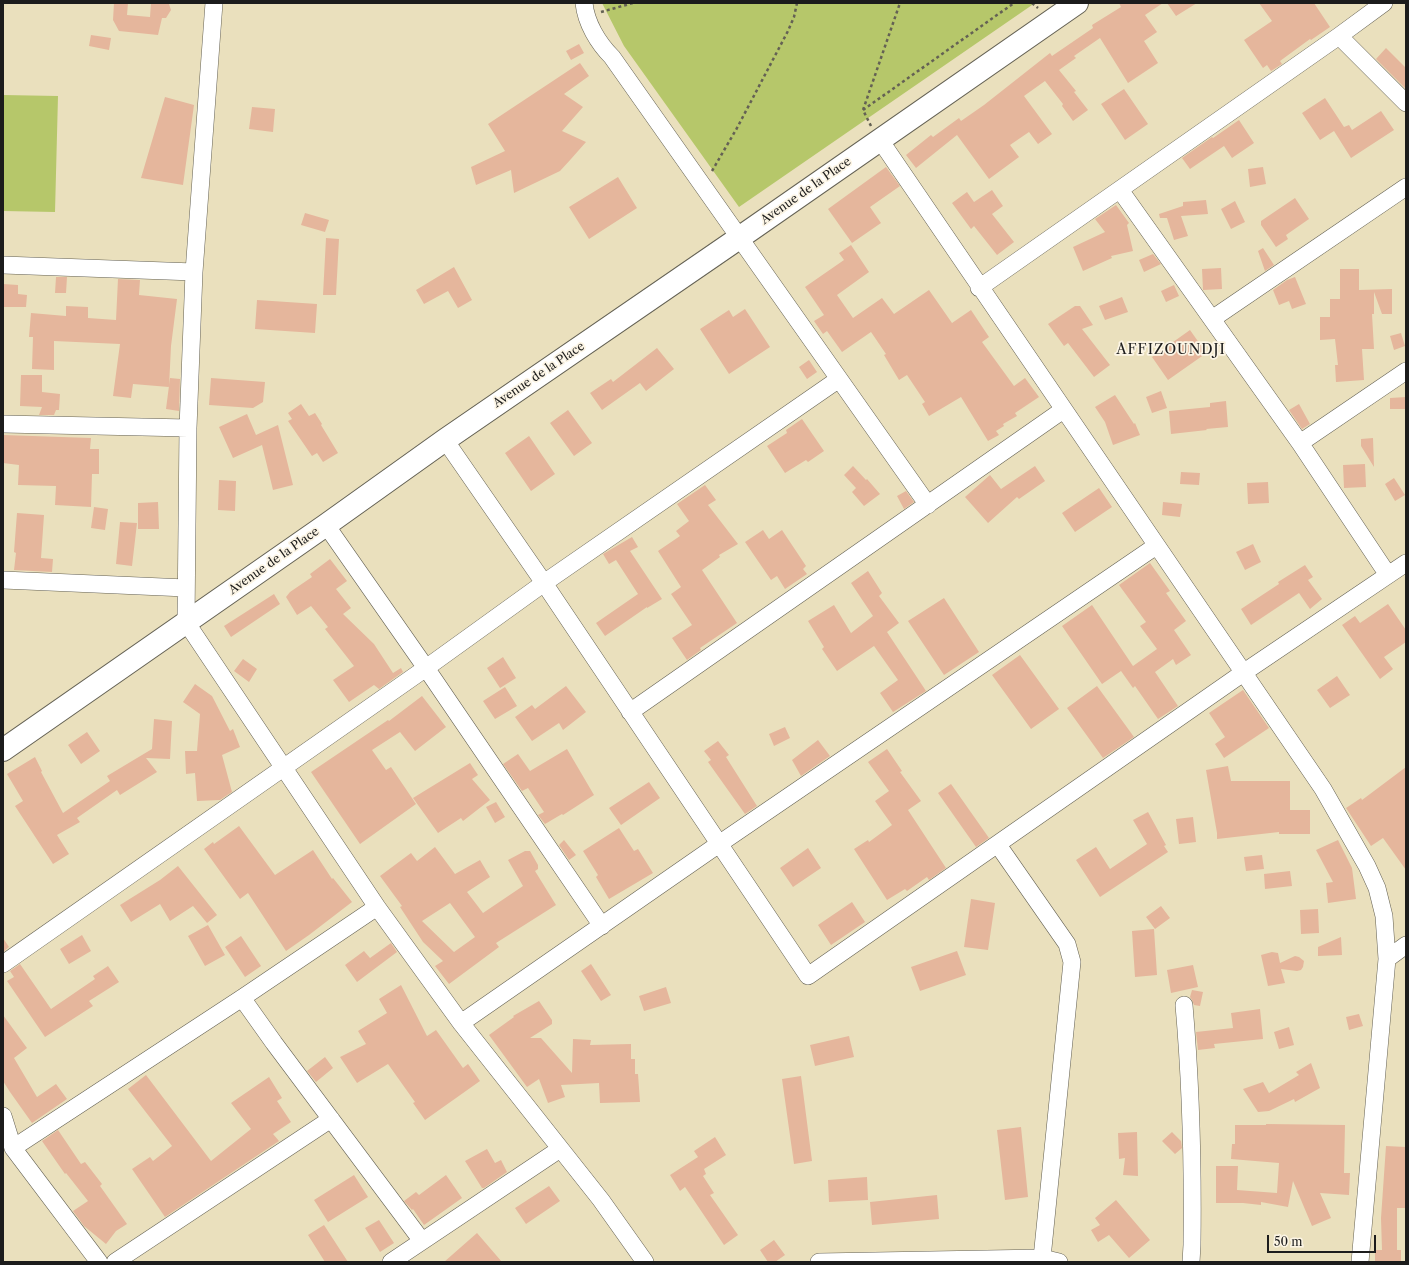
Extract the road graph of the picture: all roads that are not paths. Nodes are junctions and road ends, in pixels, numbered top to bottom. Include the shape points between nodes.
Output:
1 (214, 3) edge
2 (1077, 3) edge
3 (1384, 3) edge
4 (585, 9) edge
5 (1339, 36) junction
6 (1406, 103) edge
7 (880, 140) junction
8 (1406, 188) edge
9 (1120, 190) junction
10 (739, 238) junction
11 (3, 265) edge
12 (194, 272) junction
13 (979, 288) junction
14 (1212, 319) junction
15 (1406, 371) edge
16 (839, 379) junction
17 (1063, 410) junction
18 (3, 424) edge
19 (188, 428) junction
20 (445, 440) junction
21 (1300, 443) junction
22 (928, 505) junction
23 (326, 525) junction
24 (1156, 546) junction
25 (1406, 563) edge
26 (1388, 575) junction
27 (3, 580) edge
28 (544, 583) junction
29 (186, 588) junction
30 (186, 622) junction
31 (426, 668) junction
32 (1243, 673) junction
33 (630, 712) junction
34 (3, 750) edge
35 (284, 768) junction
36 (718, 844) junction
37 (998, 845) junction
38 (377, 907) junction
39 (602, 926) junction
40 (1406, 945) edge
41 (1387, 959) junction
42 (3, 964) edge
43 (242, 998) junction
44 (1184, 1005) dead end
45 (461, 1023) junction
46 (3, 1116) edge
47 (331, 1119) junction
48 (13, 1148) junction
49 (560, 1149) junction
50 (422, 1241) junction
51 (1042, 1258) junction
52 (99, 1262) edge
53 (115, 1262) edge
54 (391, 1262) edge
55 (645, 1262) edge
56 (819, 1262) edge
57 (1059, 1262) edge
58 (1191, 1262) edge
59 (1360, 1262) edge

1 - 12 street
2 - 7 street, Avenue de la Place
3 - 5 street
4 - 10 street via 598,41 612,57
5 - 6 street
5 - 9 street
7 - 10 street, Avenue de la Place
7 - 13 street
8 - 14 street
9 - 13 street
9 - 14 street
10 - 16 street
10 - 20 street, Avenue de la Place
11 - 12 street
12 - 19 street
13 - 17 street
14 - 21 street
15 - 21 street
16 - 22 street
16 - 28 street
17 - 22 street
17 - 24 street
18 - 19 street
19 - 29 street
20 - 23 street, Avenue de la Place
20 - 28 street
21 - 26 street
22 - 33 street
23 - 30 street, Avenue de la Place
23 - 31 street
24 - 32 street
24 - 36 street
25 - 26 street
26 - 32 street
27 - 29 street
28 - 31 street
28 - 33 street
29 - 30 street
30 - 34 street, Avenue de la Place
30 - 35 street
31 - 35 street
31 - 39 street
32 - 37 street
32 - 41 street via 1323,789 1367,866 1377,888 1384,916
33 - 36 street
35 - 38 street
35 - 42 street
36 - 37 street via 808,976
36 - 39 street
37 - 51 street via 1067,944 1072,962
38 - 43 street
38 - 45 street
39 - 45 street
40 - 41 street
41 - 59 street
43 - 47 street
43 - 48 street
44 - 58 street via 1192,1139
45 - 49 street
46 - 48 street
47 - 50 street
47 - 53 street
48 - 52 street
49 - 50 street
49 - 55 street via 601,1200
50 - 54 street
51 - 56 street
51 - 57 street

